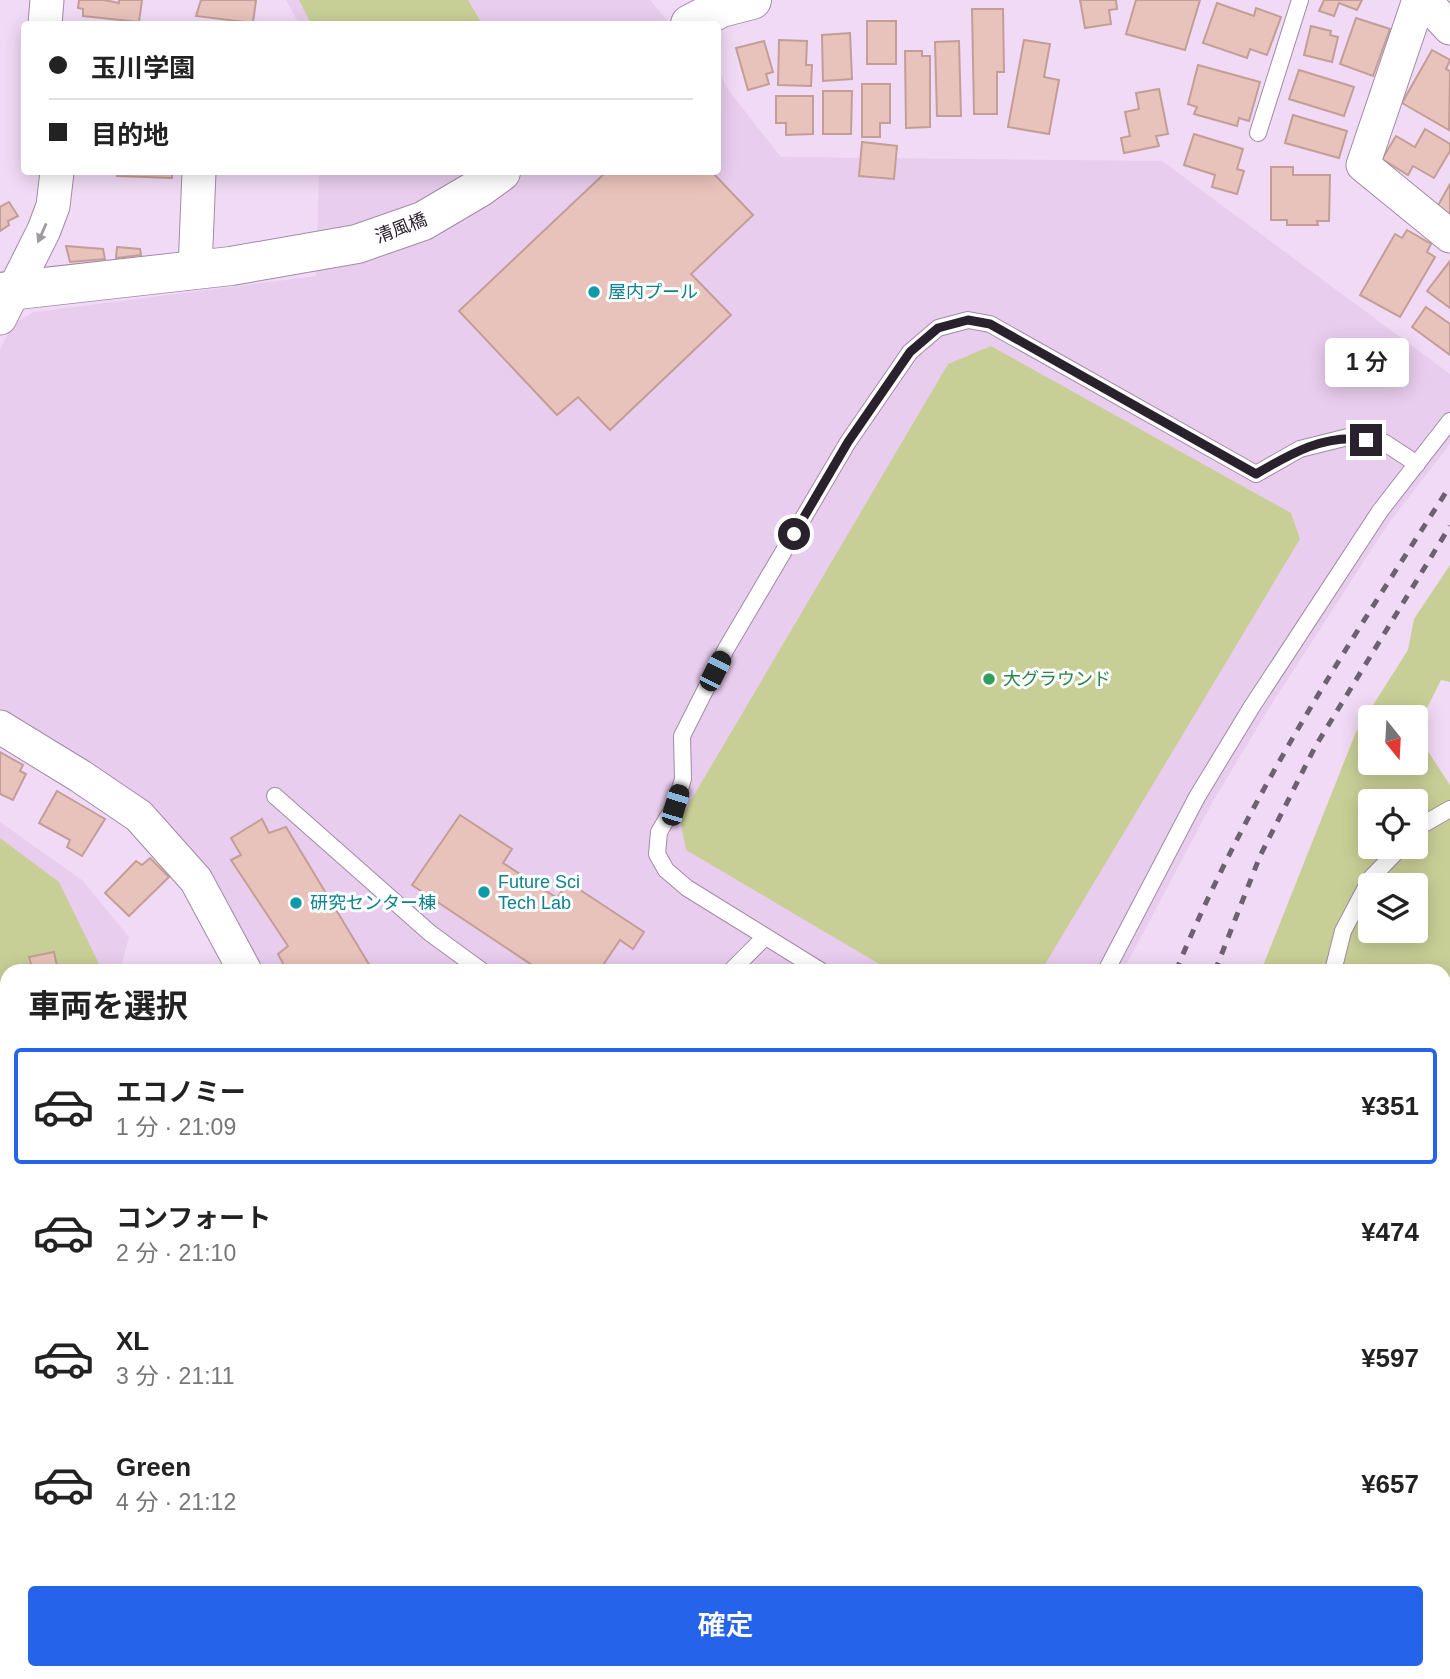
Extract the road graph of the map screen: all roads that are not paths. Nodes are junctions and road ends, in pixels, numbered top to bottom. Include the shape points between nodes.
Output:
1 (47, 0) edge
2 (1300, 0) edge
3 (1421, 0) edge
4 (45, 21) edge
5 (1450, 28) edge
6 (1258, 133) dead end
7 (57, 175) edge
8 (199, 175) edge
9 (496, 175) edge
10 (1450, 236) edge
11 (195, 270) junction
12 (5, 300) edge
13 (1450, 421) edge
14 (1417, 464) junction
15 (0, 727) edge
16 (275, 796) dead end
17 (1450, 808) edge
18 (1428, 821) edge
19 (1389, 859) edge
20 (765, 937) junction
21 (241, 964) edge
22 (472, 964) edge
23 (738, 964) edge
24 (809, 964) edge
25 (1110, 964) edge
26 (1335, 964) edge

1 - 4 street
2 - 6 lane
3 - 5 street
3 - 10 street via 1363,165
7 -> 12 street via 53,206
8 - 11 street
9 - 11 street, 清風橋 via 444,210 399,231 309,254
11 - 12 street, 清風橋
13 - 14 lane
14 - 20 lane via 1385,443 1348,437 1300,449 1256,474 990,324 968,320 938,328 910,352 848,442 726,649 682,736 683,779 659,832 657,854 666,870 687,888
14 - 25 lane via 1380,511 1237,730
15 - 21 street via 139,816 196,880
16 - 22 lane via 430,933
17 - 18 lane
19 - 26 lane via 1371,878 1343,931
20 - 23 lane
20 - 24 lane

